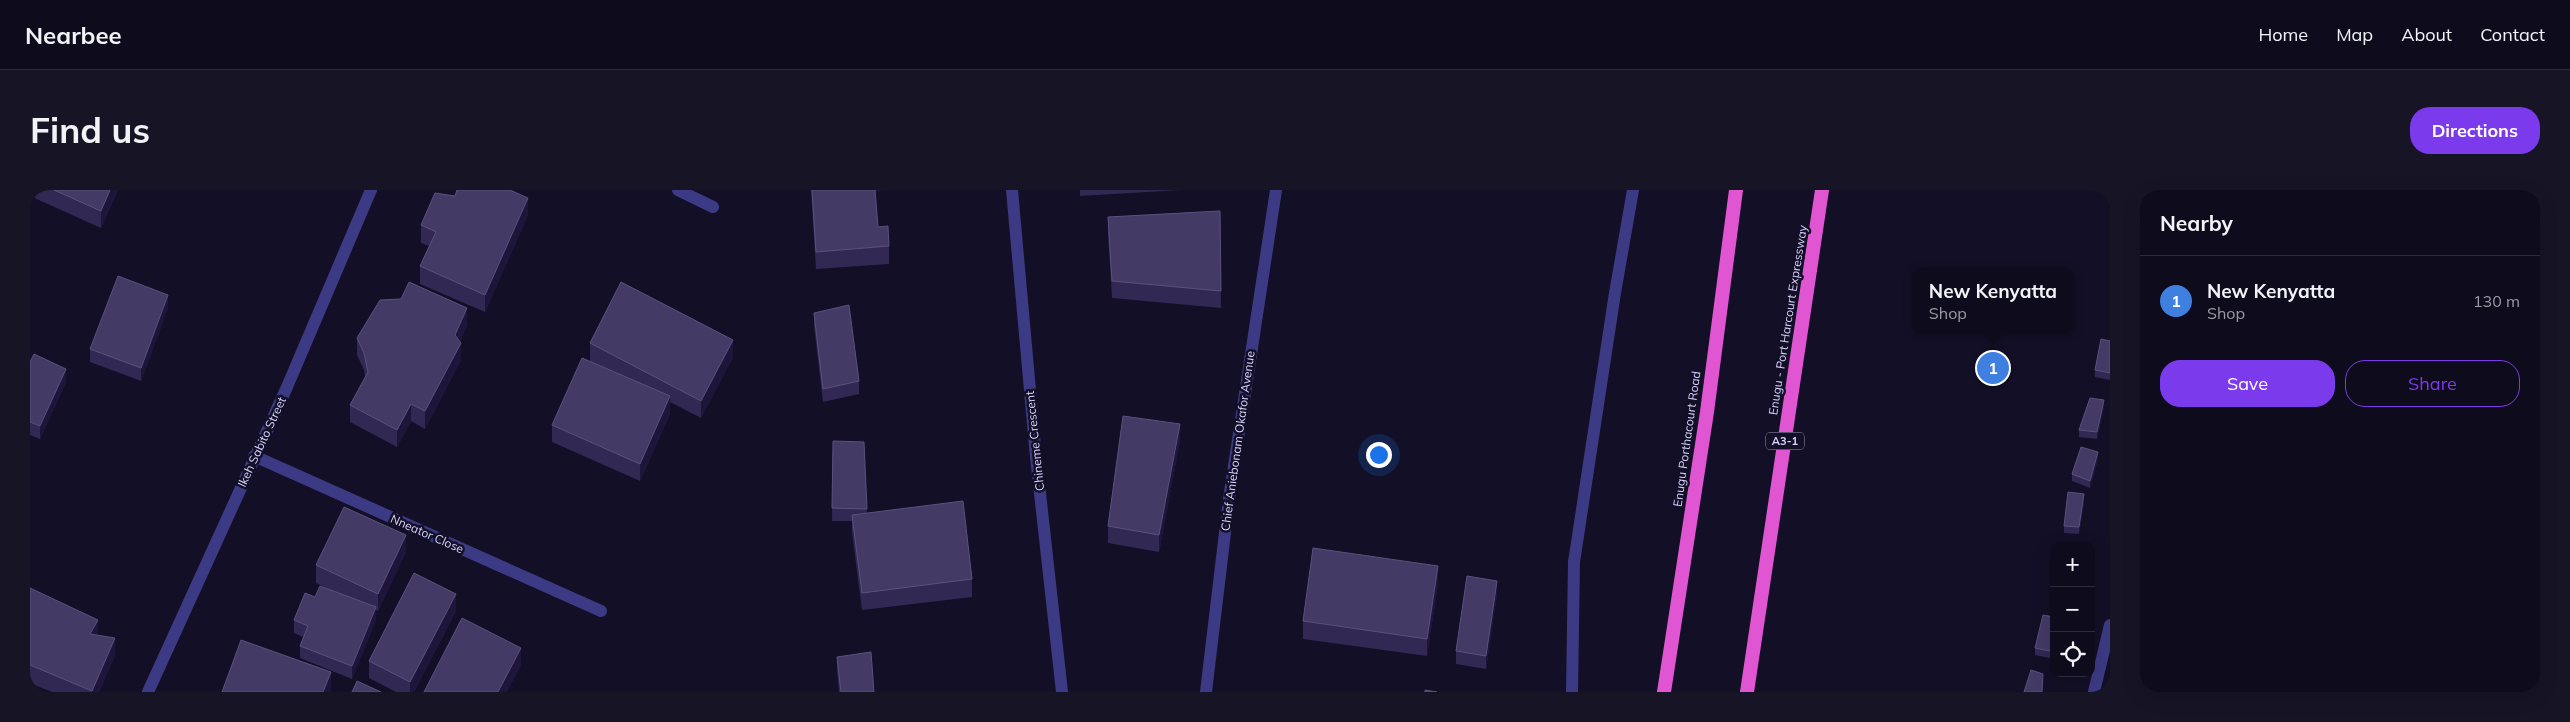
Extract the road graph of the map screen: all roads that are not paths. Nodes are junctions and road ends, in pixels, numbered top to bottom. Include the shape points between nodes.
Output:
1 (371, 190) edge
2 (678, 190) edge
3 (1012, 190) edge
4 (1276, 190) edge
5 (1633, 190) edge
6 (1736, 190) edge
7 (1822, 190) edge
8 (713, 207) dead end
9 (254, 456) junction
10 (601, 611) dead end
11 (2110, 625) edge
12 (148, 692) edge
13 (1062, 692) edge
14 (1206, 692) edge
15 (1572, 692) edge
16 (1664, 692) edge
17 (1747, 692) edge
18 (2094, 692) edge

1 - 9 street, Ikeh Sabito Street
2 - 8 street
3 - 13 street, Chineme Crescent via 1036,457
4 - 14 street, Chief Aniebonam Okafor Avenue via 1229,499
5 - 15 street via 1574,562
6 - 16 highway, Enugu Porthacourt Road via 1706,422
7 - 17 highway, Enugu - Port Harcourt Expressway / A3-1
9 - 10 street, Nneator Close
9 - 12 street, Ikeh Sabito Street
11 - 18 street

